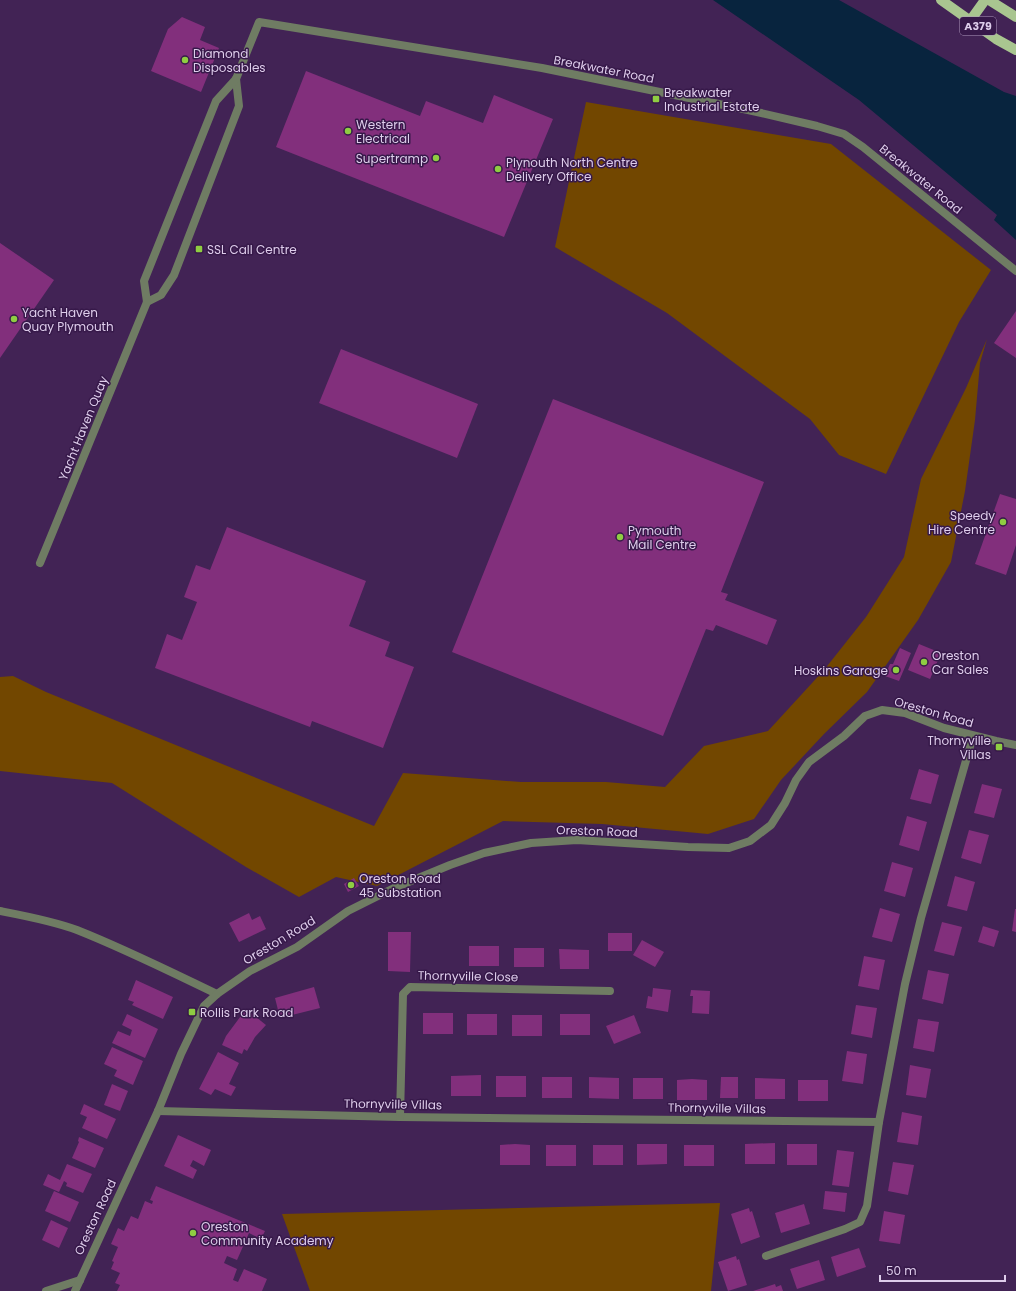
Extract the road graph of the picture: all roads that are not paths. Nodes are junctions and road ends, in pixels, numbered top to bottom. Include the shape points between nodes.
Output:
1 (941, 0) edge
2 (985, 0) edge
3 (989, 0) edge
4 (1016, 17) edge
5 (970, 21) junction
6 (1016, 50) edge
7 (236, 79) junction
8 (1016, 271) edge
9 (147, 302) junction
10 (40, 563) dead end
11 (973, 736) junction
12 (1016, 745) edge
13 (0, 911) edge
14 (610, 991) dead end
15 (217, 994) junction
16 (158, 1111) junction
17 (400, 1117) junction
18 (879, 1122) junction
19 (766, 1256) dead end
20 (80, 1280) junction
21 (46, 1291) edge
22 (75, 1291) edge

1 - 5 main road, A379
2 - 5 main road, A379
3 - 4 main road, A379
5 - 6 main road, A379
7 - 8 street, Breakwater Road via 259,22 549,70 817,126 844,134 863,147
7 - 9 street via 216,101 168,220 144,281
7 - 9 street via 239,106 174,275 161,295
9 - 10 street, Yacht Haven Quay
11 - 12 street, Oreston Road
11 - 15 street, Oreston Road via 905,713 882,710 865,716 844,736 809,762 771,825 750,841 729,848 577,840 531,843 484,853 394,888 348,911 297,947 250,971
11 - 18 street via 905,984
13 - 15 street via 76,930 145,959
14 - 17 street, Thornyville Close via 410,986 403,994
15 - 16 street, Oreston Road via 204,1006
16 - 17 street, Thornyville Villas
16 - 20 street, Oreston Road
17 - 18 street, Thornyville Villas
18 - 19 street via 866,1206 860,1222
20 - 21 street
20 - 22 street, Oreston Road

